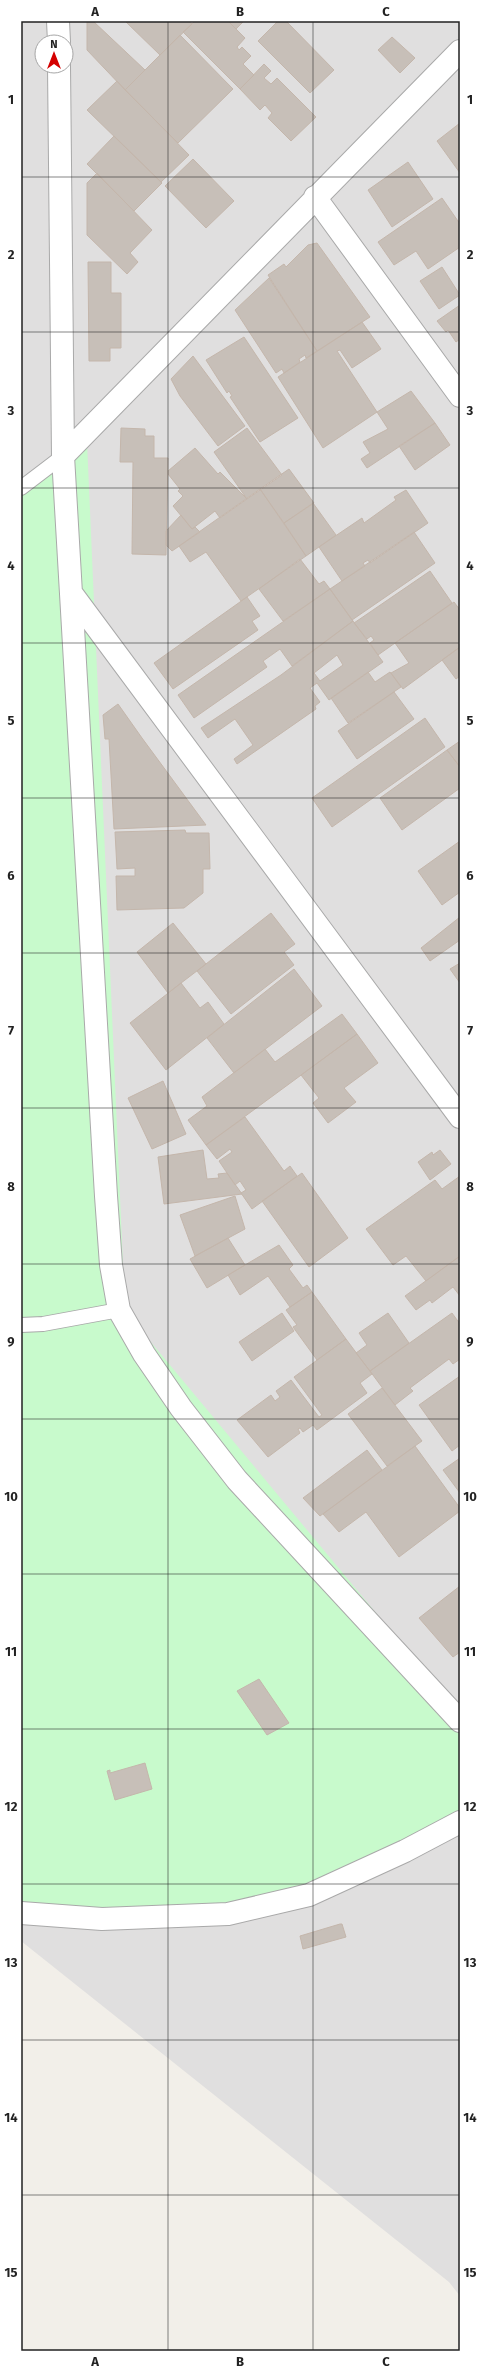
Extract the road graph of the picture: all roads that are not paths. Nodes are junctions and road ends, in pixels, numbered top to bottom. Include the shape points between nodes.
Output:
1 (58, 21) edge
2 (59, 34) edge
3 (460, 51) edge
4 (59, 74) edge
5 (315, 197) junction
6 (460, 396) edge
7 (63, 456) junction
8 (21, 488) edge
9 (72, 594) junction
10 (460, 1117) edge
11 (119, 1310) junction
12 (21, 1324) edge
13 (460, 1721) edge
14 (460, 1822) edge
15 (21, 1913) edge

1 - 2 street
3 - 5 street
4 - 7 street
5 - 6 street
5 - 7 street
7 - 8 lane
7 - 9 street
9 - 10 street
9 - 11 street via 111,1266
11 - 12 lane via 43,1324
11 - 13 street via 144,1354 177,1402 237,1480
14 - 15 street via 405,1851 309,1895 228,1914 102,1919

